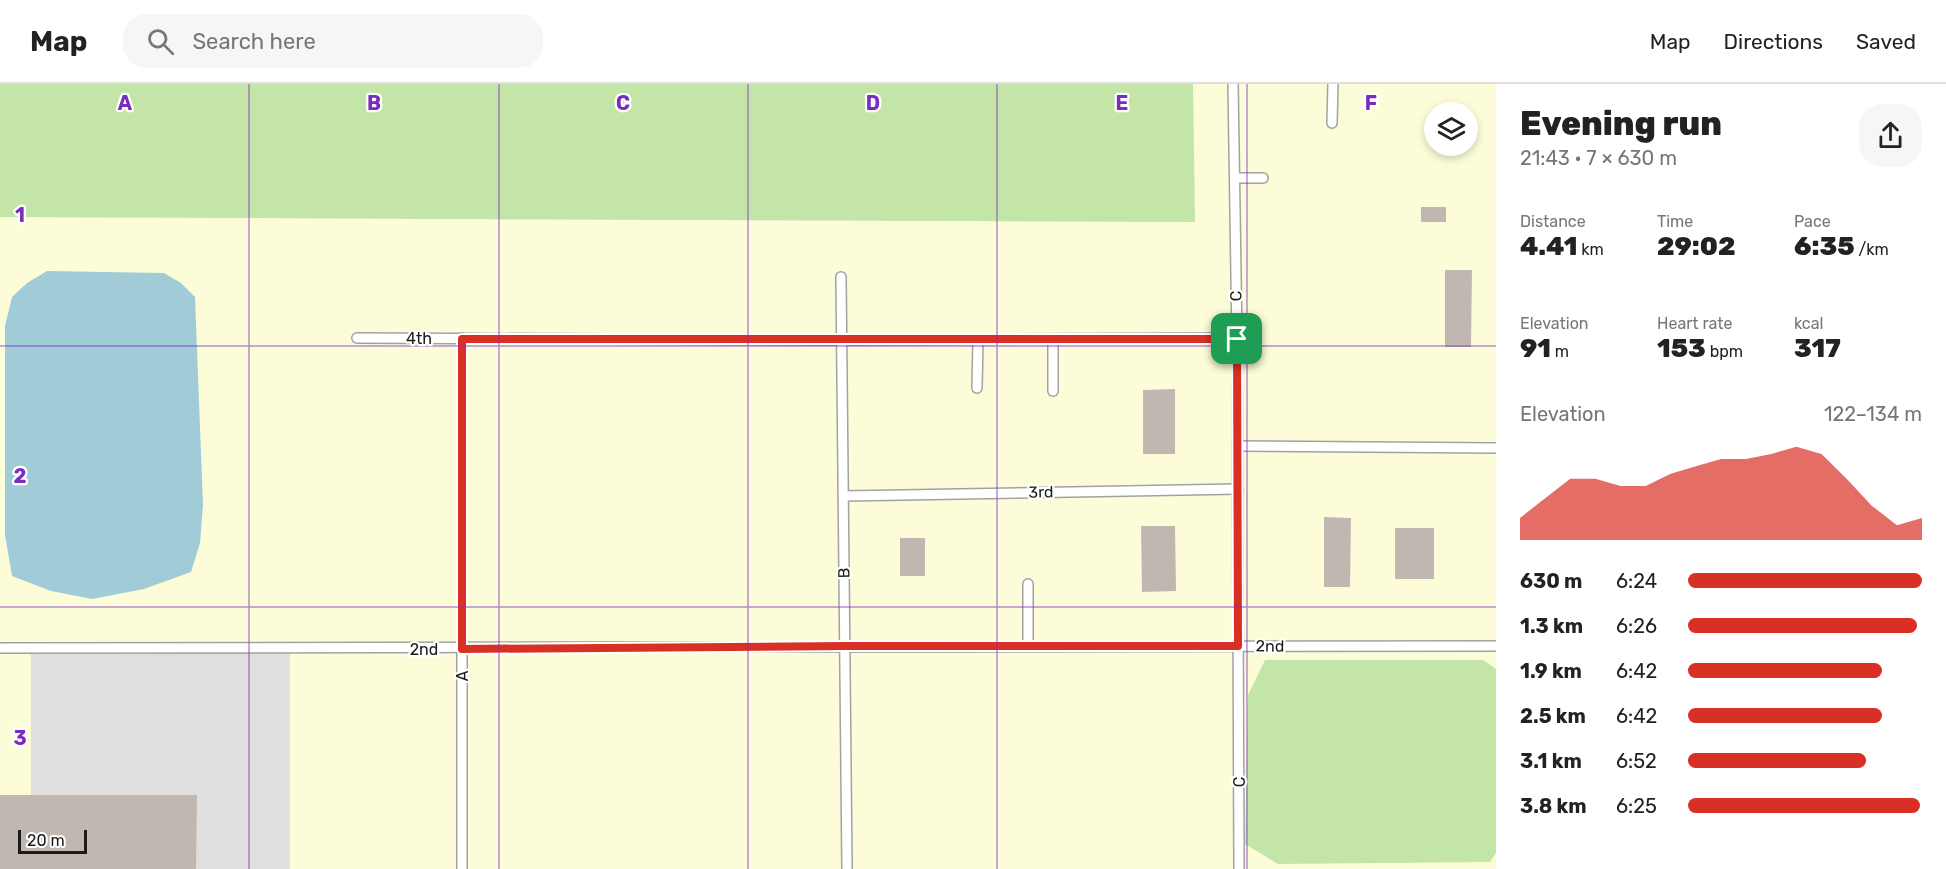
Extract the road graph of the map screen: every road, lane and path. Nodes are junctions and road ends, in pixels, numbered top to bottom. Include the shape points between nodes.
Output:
1 (1233, 84) edge
2 (1333, 84) edge
3 (1332, 123) dead end
4 (1234, 178) junction
5 (1263, 178) dead end
6 (841, 277) dead end
7 (357, 339) dead end
8 (462, 339) junction
9 (978, 339) junction
10 (1053, 339) junction
11 (1237, 339) junction
12 (842, 340) junction
13 (977, 388) dead end
14 (1053, 391) dead end
15 (1237, 446) junction
16 (1496, 448) edge
17 (1238, 489) junction
18 (844, 496) junction
19 (1028, 584) dead end
20 (845, 646) junction
21 (1028, 646) junction
22 (1238, 646) junction
23 (1496, 646) edge
24 (0, 648) edge
25 (462, 649) junction
26 (462, 869) edge
27 (847, 869) edge
28 (1239, 869) edge

1 - 4 lane, C
2 - 3 lane
4 - 5 lane
4 - 11 lane, C
6 - 12 lane, B
7 - 8 lane, 4th
8 - 12 lane, 4th
8 - 25 lane, A
9 - 10 lane, 4th
9 - 12 lane, 4th
9 - 13 lane
10 - 11 lane, 4th
10 - 14 lane
11 - 15 lane, C
12 - 18 lane, B
15 - 16 lane
15 - 17 lane, C
17 - 18 lane, 3rd
17 - 22 lane, C
18 - 20 lane, B
19 - 21 lane
20 - 21 lane, 2nd
20 - 25 lane, 2nd
20 - 27 lane, B
21 - 22 lane, 2nd
22 - 23 lane, 2nd
22 - 28 lane, C
24 - 25 lane, 2nd
25 - 26 lane, A

